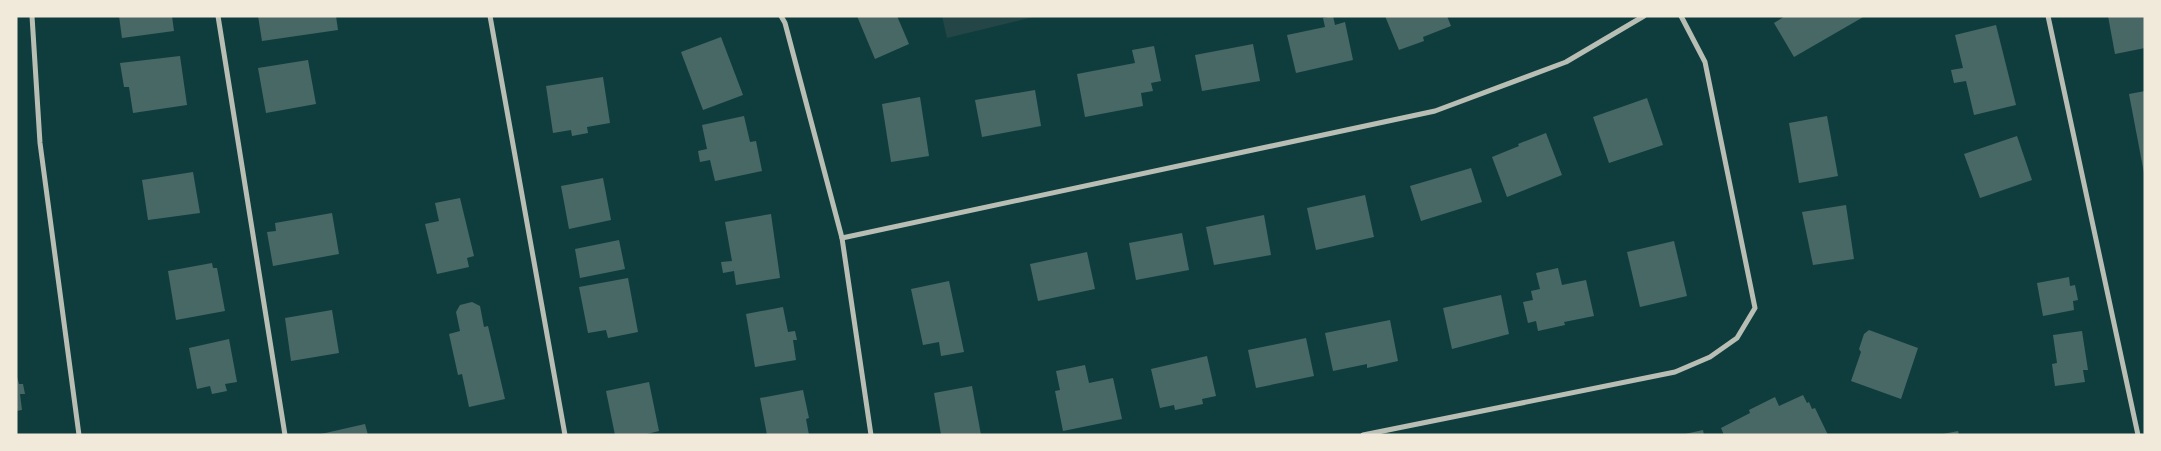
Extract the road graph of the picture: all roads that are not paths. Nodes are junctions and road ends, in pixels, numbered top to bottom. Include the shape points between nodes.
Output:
1 (32, 16) edge
2 (218, 16) edge
3 (490, 16) edge
4 (781, 16) edge
5 (1644, 16) edge
6 (1681, 16) edge
7 (2048, 16) edge
8 (842, 238) junction
9 (79, 435) edge
10 (286, 435) edge
11 (564, 435) edge
12 (871, 435) edge
13 (1362, 435) edge
14 (2138, 435) edge

1 - 9 street via 40,143
2 - 10 street
3 - 11 street
4 - 8 street
5 - 8 street via 1566,62 1435,111
6 - 13 street via 1705,62 1755,308 1738,338 1710,357 1675,372
7 - 14 street
8 - 12 street

